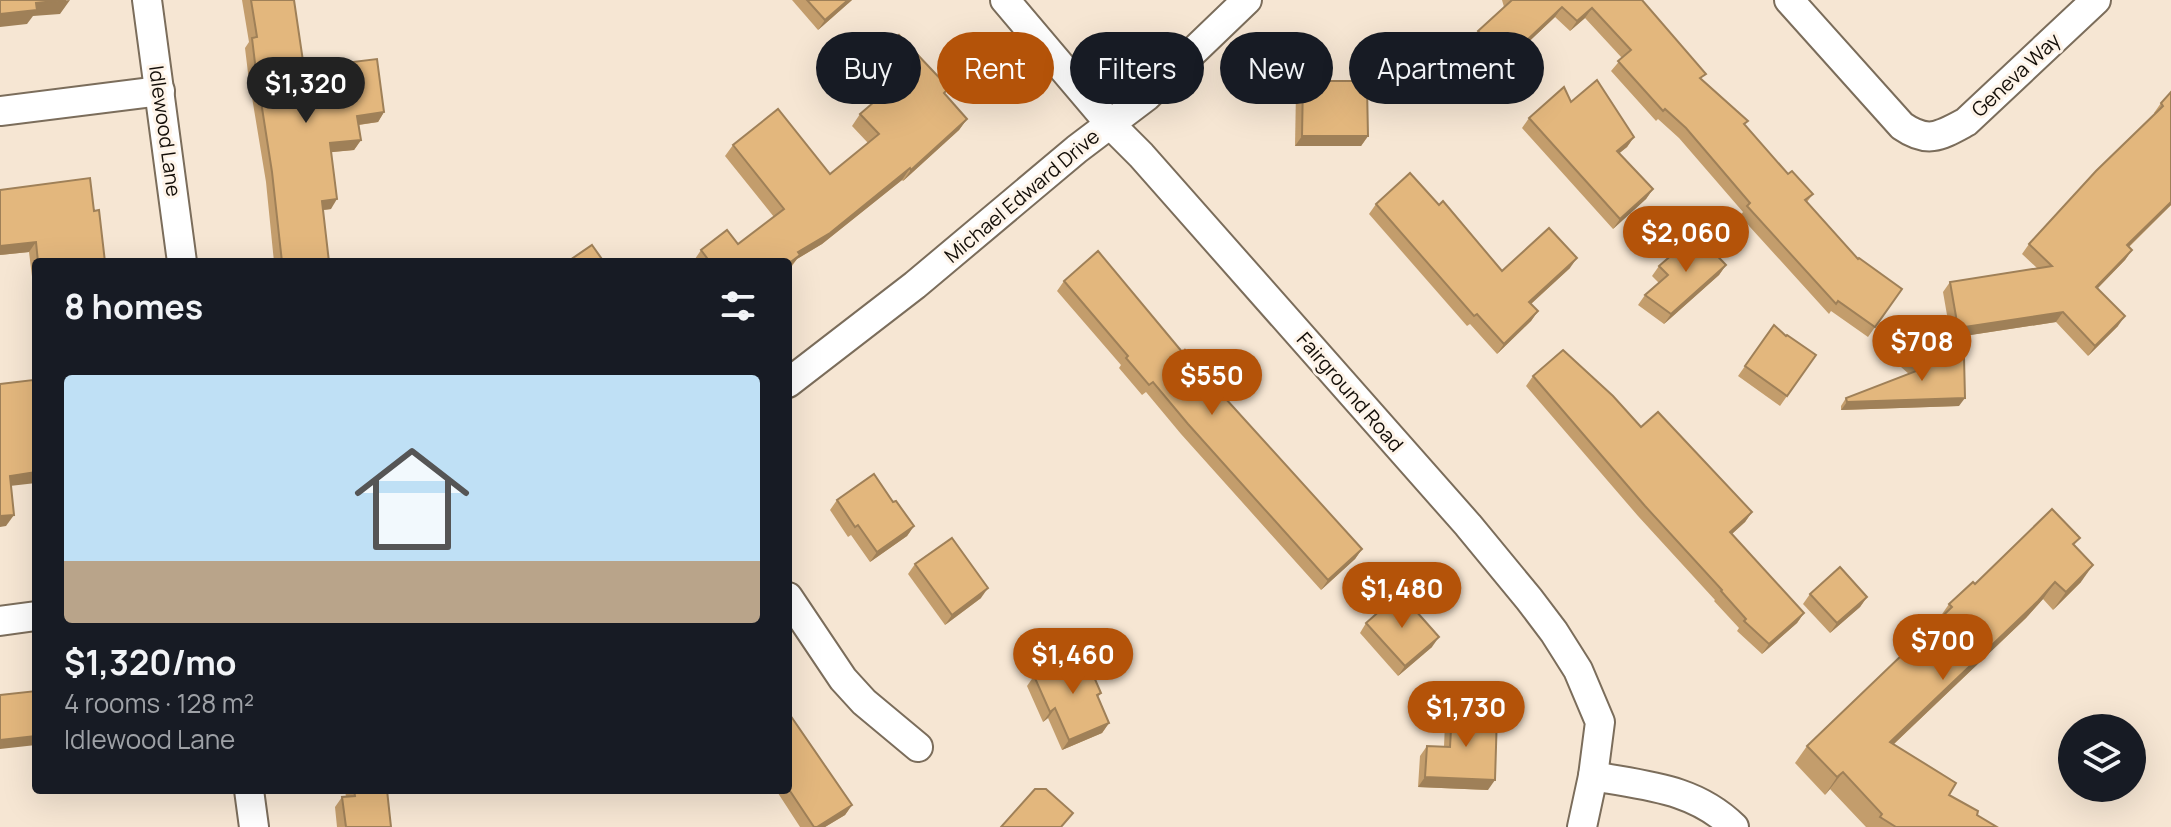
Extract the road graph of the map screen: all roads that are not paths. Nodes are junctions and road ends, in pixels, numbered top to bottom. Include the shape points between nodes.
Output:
1 (147, 0) edge
2 (1005, 0) edge
3 (1247, 0) edge
4 (1789, 0) edge
5 (2096, 0) edge
6 (160, 91) junction
7 (0, 111) edge
8 (1110, 124) junction
9 (181, 258) edge
10 (792, 380) edge
11 (792, 603) edge
12 (32, 617) edge
13 (0, 621) edge
14 (918, 747) dead end
15 (1593, 776) junction
16 (250, 794) edge
17 (254, 827) edge
18 (1582, 827) edge
19 (1734, 827) edge

1 - 6 street, Idlewood Lane
2 - 8 street, Fairground Road
3 - 8 street, Michael Edward Drive via 1147,96
4 - 5 street, Geneva Way via 1902,126 1928,138 1966,122
6 - 7 street
6 - 9 street, Idlewood Lane
8 - 10 street, Michael Edward Drive
8 - 15 street, Fairground Road via 1529,599 1578,670 1600,722
11 - 14 street via 843,679
12 - 13 street
15 - 18 street, Fairground Road
15 - 19 street via 1675,792 1706,804
16 - 17 street

